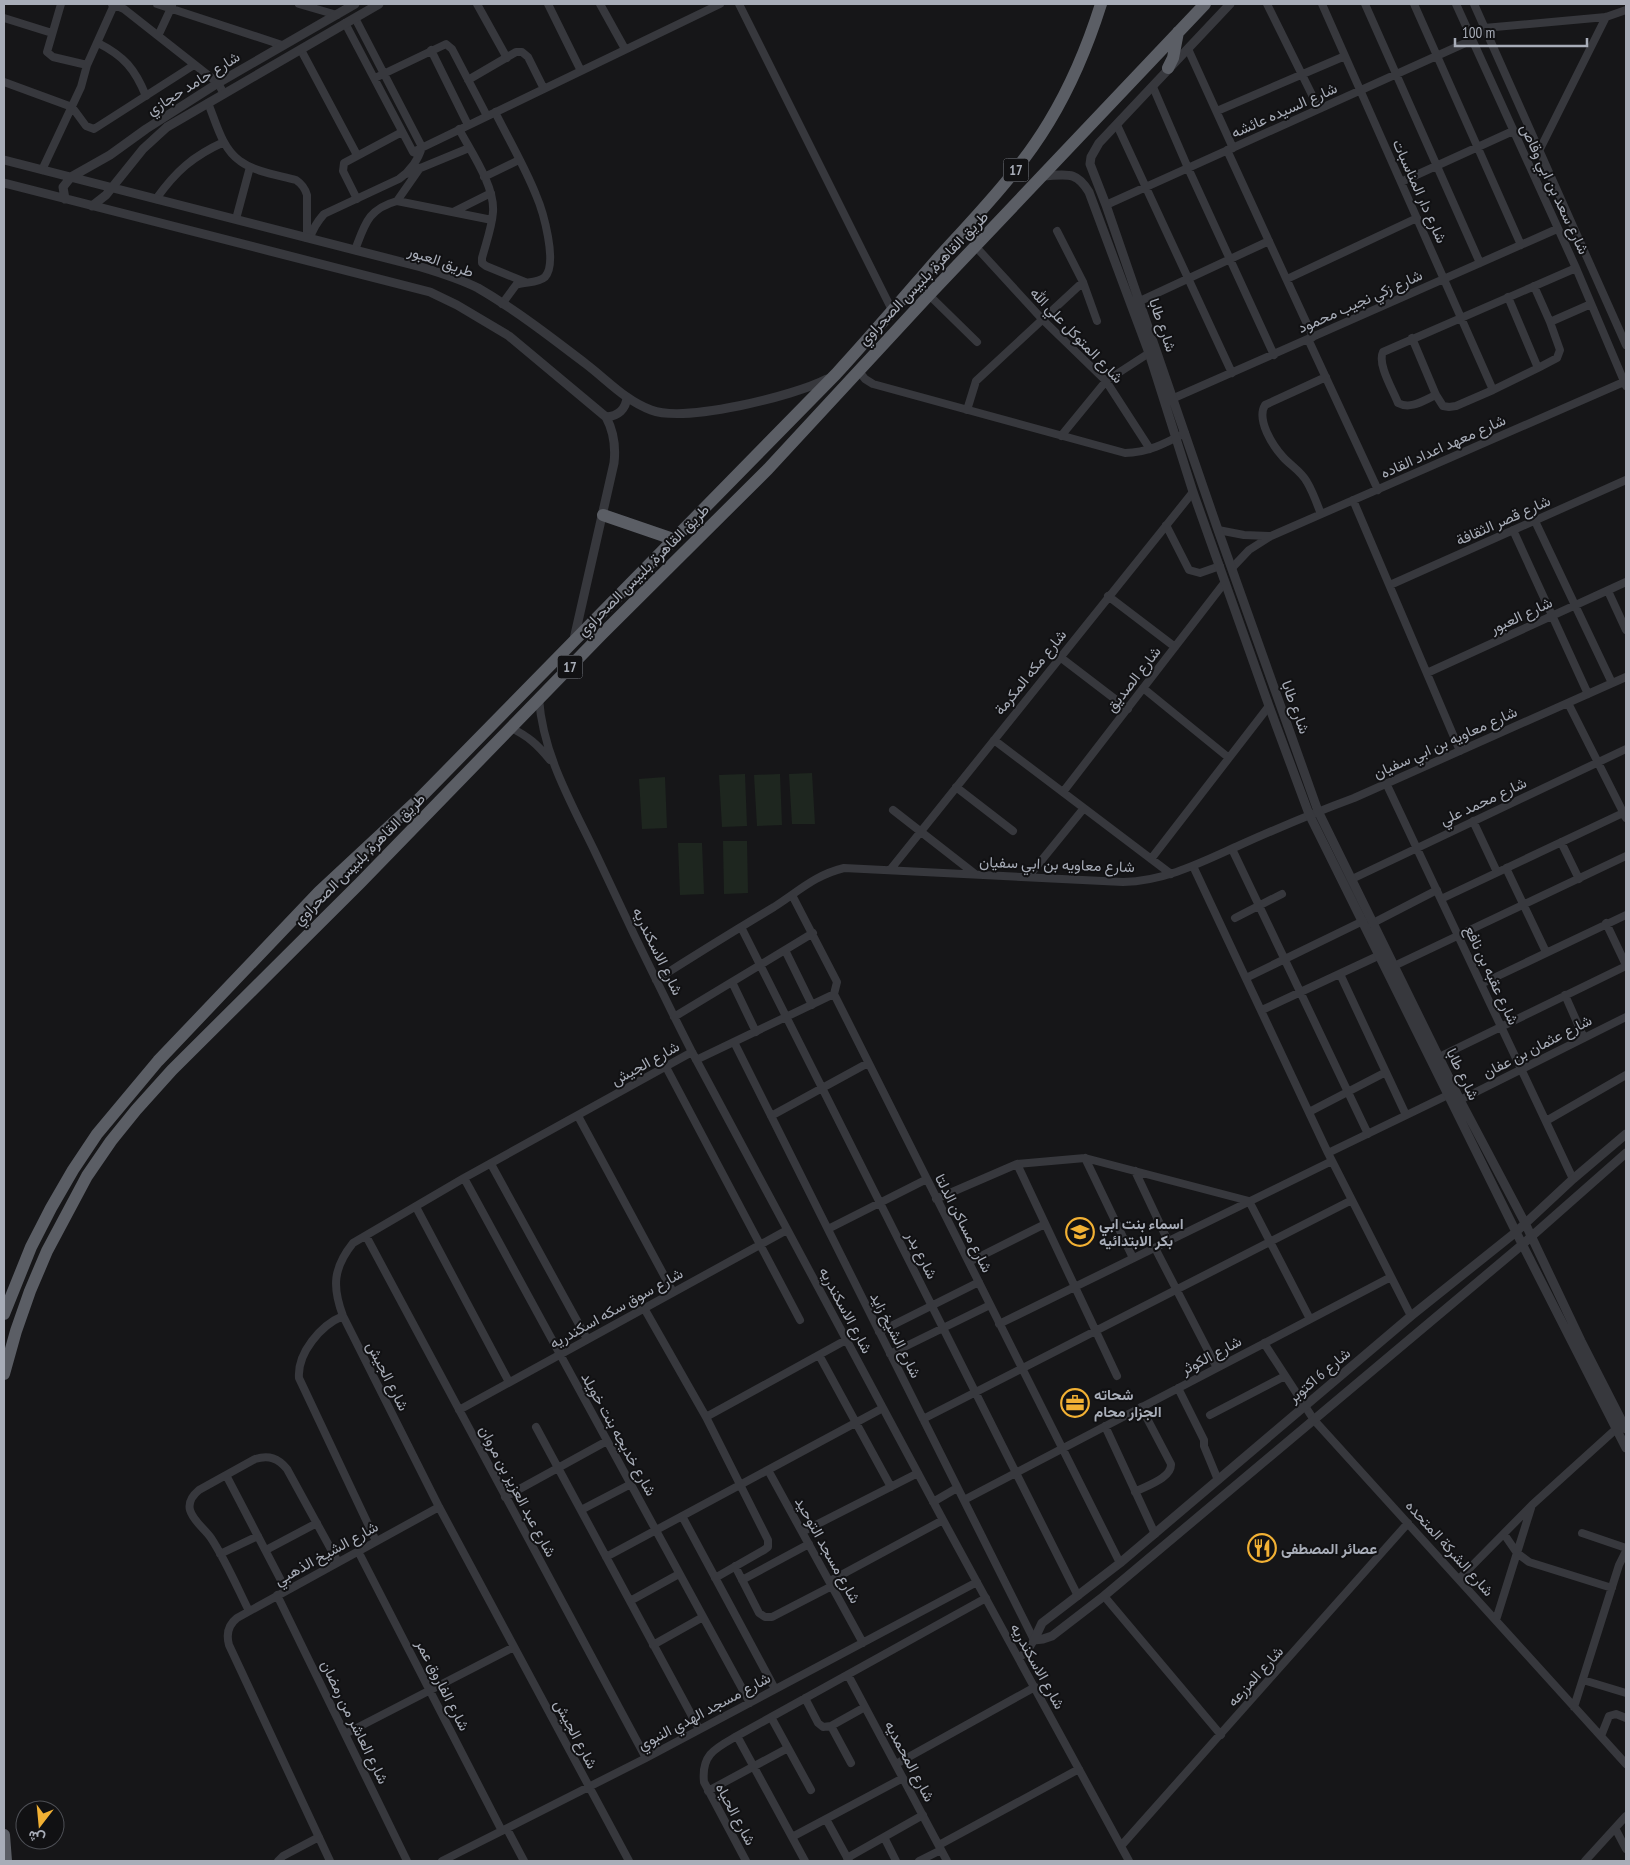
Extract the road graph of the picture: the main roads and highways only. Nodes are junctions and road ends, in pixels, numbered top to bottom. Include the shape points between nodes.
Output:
1 (1101, 4) edge
2 (1205, 4) edge
3 (1179, 30) junction
4 (1168, 68) road end
5 (603, 515) road end
6 (673, 540) junction
7 (346, 867) junction
8 (360, 883) junction
9 (319, 892) junction
10 (335, 907) junction
11 (4, 1314) edge
12 (4, 1374) edge
13 (4, 1835) edge
14 (6, 1861) edge

1 - 6 highway, طريق القاهرة, بلبيس الصحراوي / 17 via 1079,67 1049,123 1013,173 836,374
2 - 3 highway, طريق القاهرة, بلبيس الصحراوي / 17
3 - 4 highway
3 - 8 highway, طريق القاهرة, بلبيس الصحراوي / 17 via 768,469
5 - 6 highway
6 - 7 highway, طريق القاهرة, بلبيس الصحراوي / 17 via 420,798
7 - 8 highway via 348,876
7 - 9 highway, طريق القاهرة, بلبيس الصحراوي / 17
8 - 10 highway, طريق القاهرة, بلبيس الصحراوي / 17
9 - 10 highway via 330,894
9 - 11 highway, طريق القاهرة, بلبيس الصحراوي / 17 via 158,1061 97,1134 37,1234
10 - 12 highway, طريق القاهرة, بلبيس الصحراوي / 17 via 172,1070 111,1141 87,1176 47,1251 16,1331
13 - 14 highway

